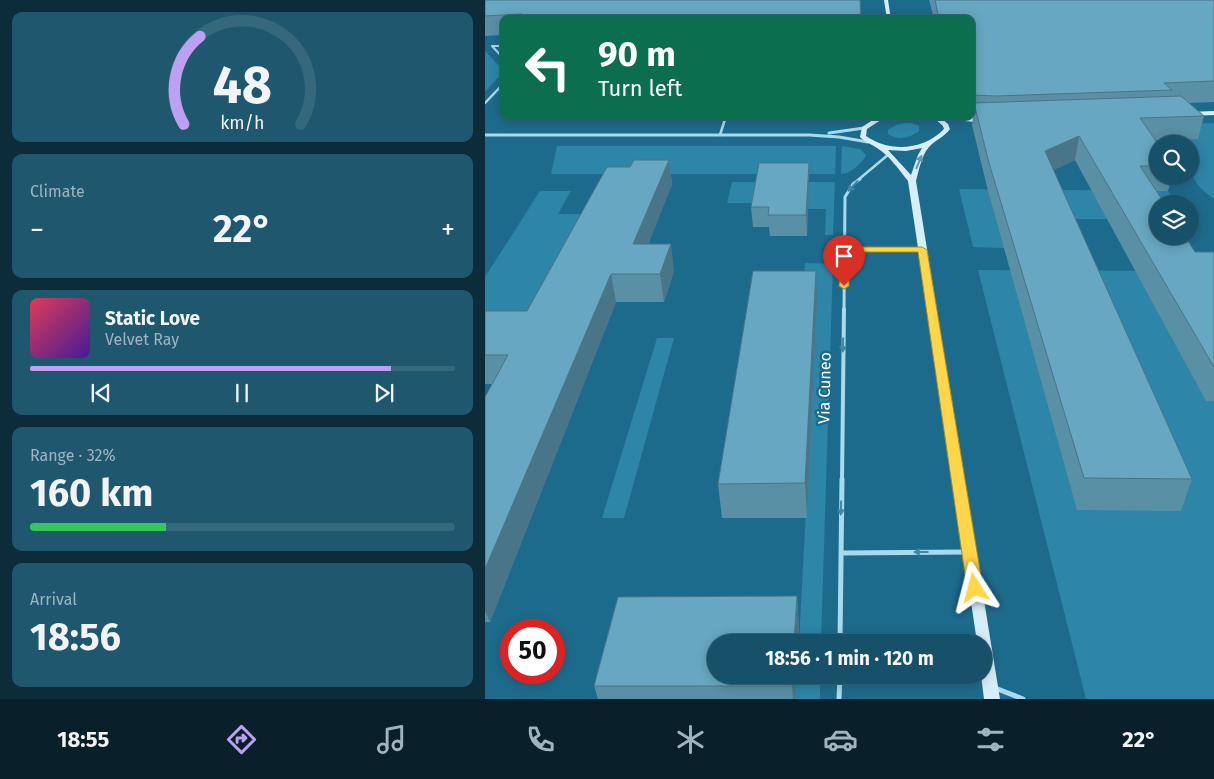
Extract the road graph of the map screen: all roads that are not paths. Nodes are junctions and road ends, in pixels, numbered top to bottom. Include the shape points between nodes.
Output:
1 (886, 0) edge
2 (888, 15) edge
3 (500, 46) edge
4 (500, 55) edge
5 (500, 87) edge
6 (485, 103) edge
7 (1214, 113) edge
8 (1179, 114) edge
9 (725, 120) edge
10 (877, 120) edge
11 (942, 120) edge
12 (967, 120) edge
13 (864, 128) junction
14 (947, 129) junction
15 (485, 134) edge
16 (720, 135) junction
17 (809, 135) junction
18 (868, 142) junction
19 (928, 144) junction
20 (880, 146) junction
21 (889, 154) junction
22 (912, 181) junction
23 (844, 249) junction
24 (922, 250) junction
25 (970, 552) junction
26 (841, 553) junction
27 (840, 634) edge
28 (983, 634) edge
29 (839, 684) edge
30 (991, 693) edge
31 (839, 699) edge
32 (1023, 699) edge

1 - 2 main road
3 - 4 lane via 492,46
5 - 6 lane
7 - 8 main road
9 - 16 lane
10 - 13 main road
11 - 14 main road
12 - 14 main road via 995,121
13 - 17 street
13 - 18 main road via 863,137
14 - 19 main road
15 - 16 street
16 - 17 street
17 - 18 street
18 - 20 main road
19 - 20 main road via 911,148
22 -> 19 main road
20 - 21 main road
21 - 22 main road
21 -> 23 lane, Via Cuneo via 848,190 845,197
22 - 24 main road
23 - 24 lane
23 -> 26 lane, Via Cuneo
24 - 25 main road
25 -> 26 lane
25 - 28 main road
26 - 27 lane, Via Cuneo
29 - 31 lane
30 - 32 lane

